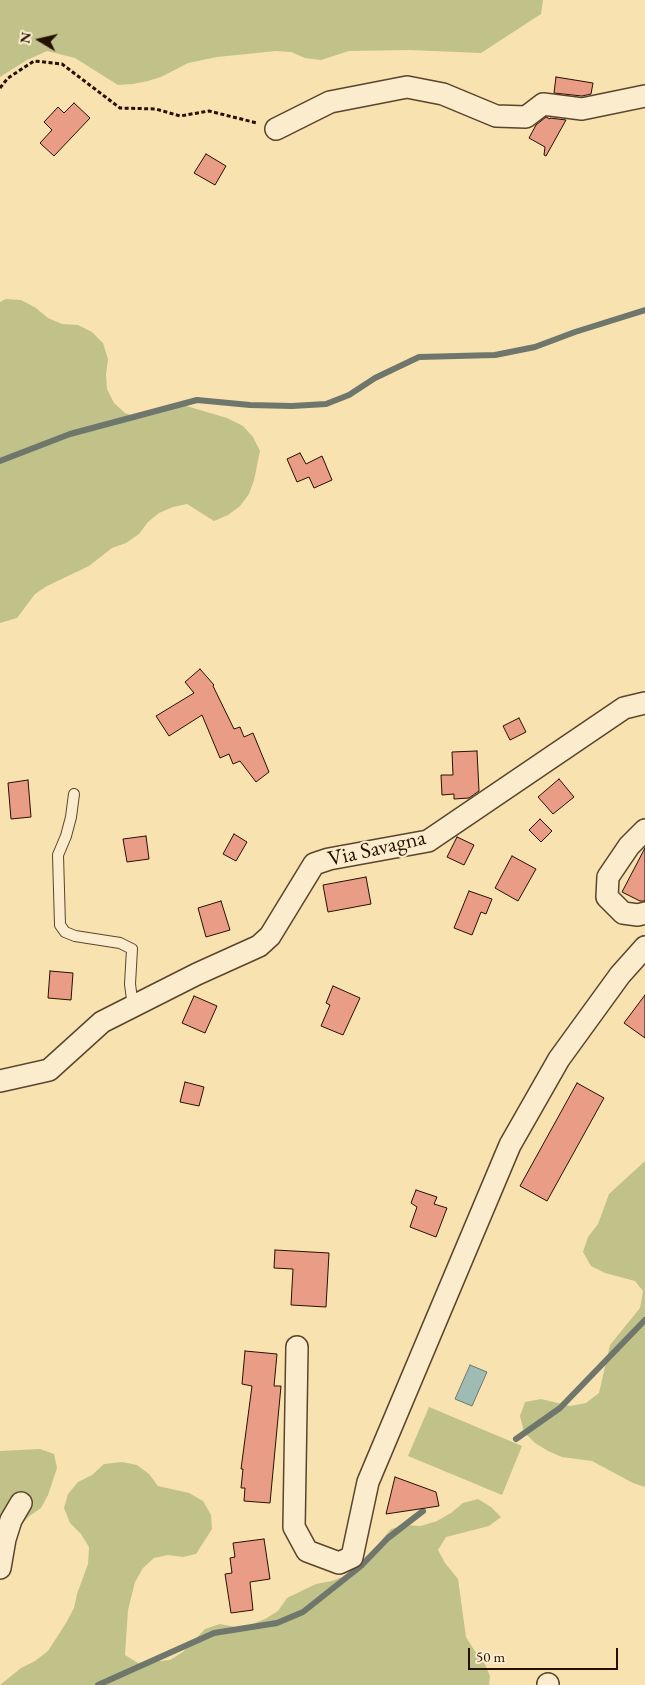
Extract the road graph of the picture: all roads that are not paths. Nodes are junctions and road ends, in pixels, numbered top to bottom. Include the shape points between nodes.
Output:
1 (645, 96) edge
2 (276, 129) road end
3 (645, 703) edge
4 (74, 794) dead end
5 (645, 830) edge
6 (645, 913) edge
7 (645, 947) edge
8 (133, 1007) junction
9 (0, 1081) edge
10 (297, 1347) dead end
11 (21, 1502) dead end
12 (0, 1568) edge

1 - 2 street via 582,109 543,104 526,117 496,116 442,94 407,87 330,102
3 - 8 street, Via Savagna via 624,708 428,842 314,864 270,936 259,946
4 - 8 lane via 71,817 58,855 60,925 74,936 120,943 132,949 130,984
5 - 6 street via 629,846 608,877 607,897 623,913
7 - 10 street via 559,1059 510,1145 368,1482 352,1557 339,1562 307,1551 294,1527
8 - 9 street, Via Savagna via 102,1022 49,1070
11 - 12 street via 11,1520

